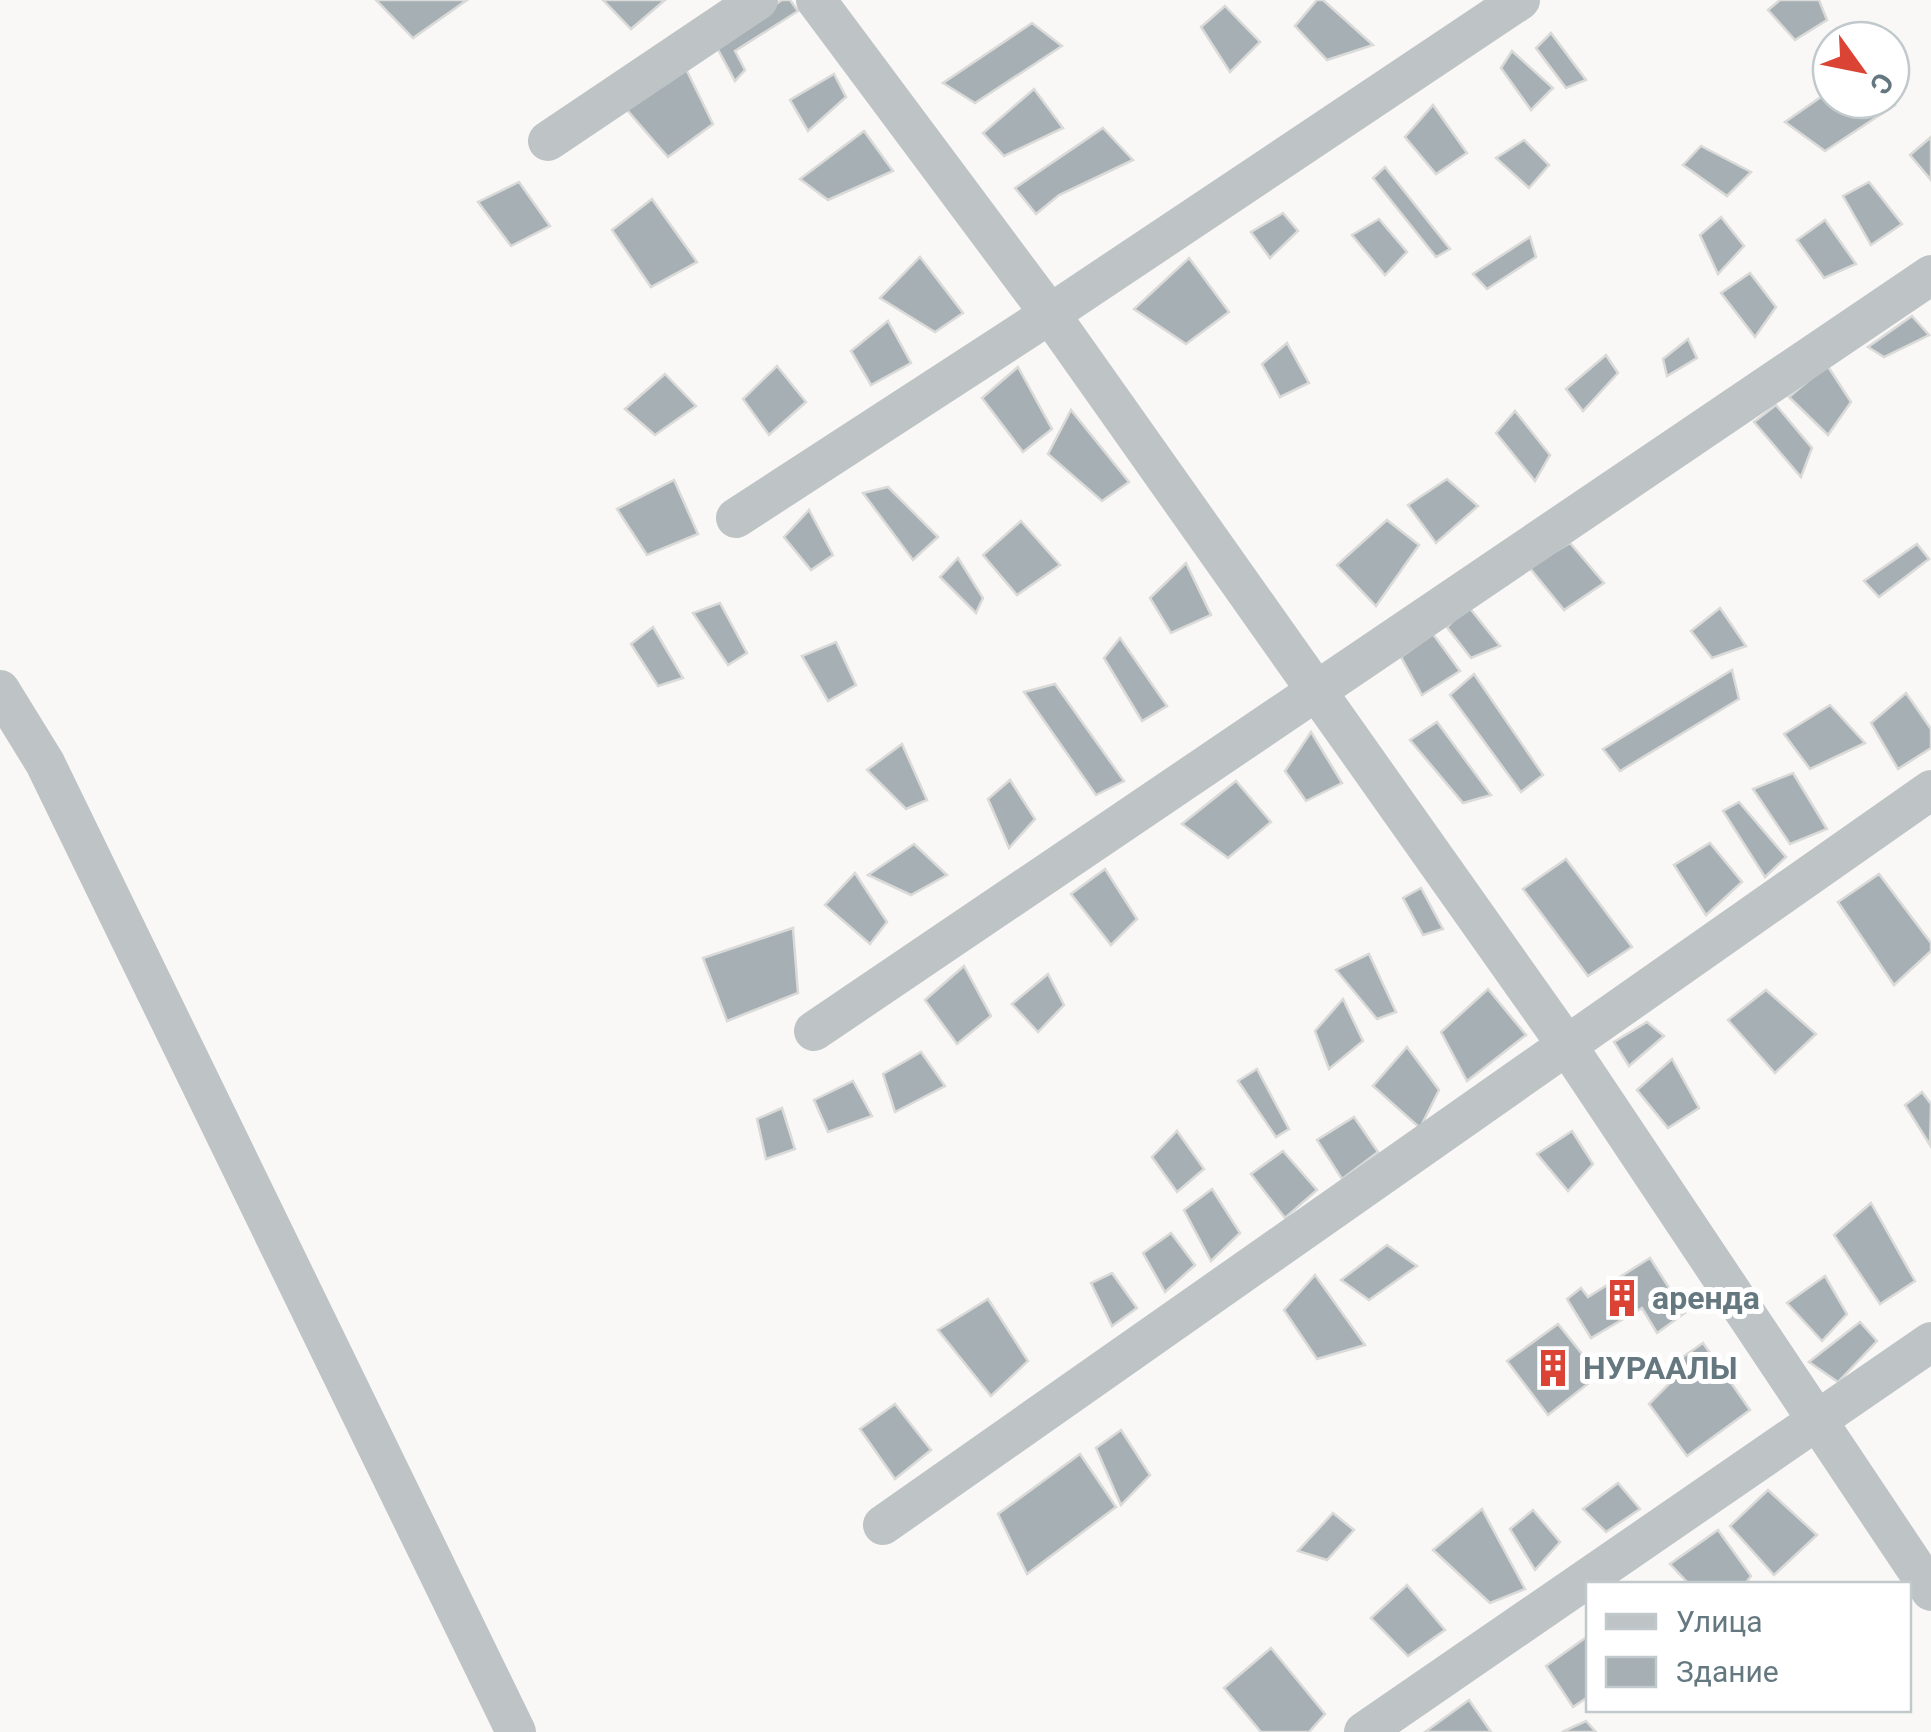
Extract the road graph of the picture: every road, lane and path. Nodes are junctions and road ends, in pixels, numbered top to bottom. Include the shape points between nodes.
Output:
1 (758, 0) edge
2 (816, 0) edge
3 (1520, 0) edge
4 (548, 141) dead end
5 (1931, 275) edge
6 (1050, 314) junction
7 (736, 518) dead end
8 (0, 690) edge
9 (1316, 694) junction
10 (1931, 790) edge
11 (814, 1031) dead end
12 (1566, 1044) junction
13 (1931, 1342) edge
14 (1816, 1420) junction
15 (883, 1524) dead end
16 (1931, 1591) edge
17 (516, 1732) edge
18 (1364, 1732) edge

1 - 4 street
2 - 6 street
3 - 6 street
5 - 9 street
6 - 7 street
6 - 9 street
8 - 17 street via 45,763
9 - 11 street
9 - 12 street
10 - 12 street
12 - 14 street
12 - 15 street
13 - 14 street
14 - 16 street
14 - 18 street

